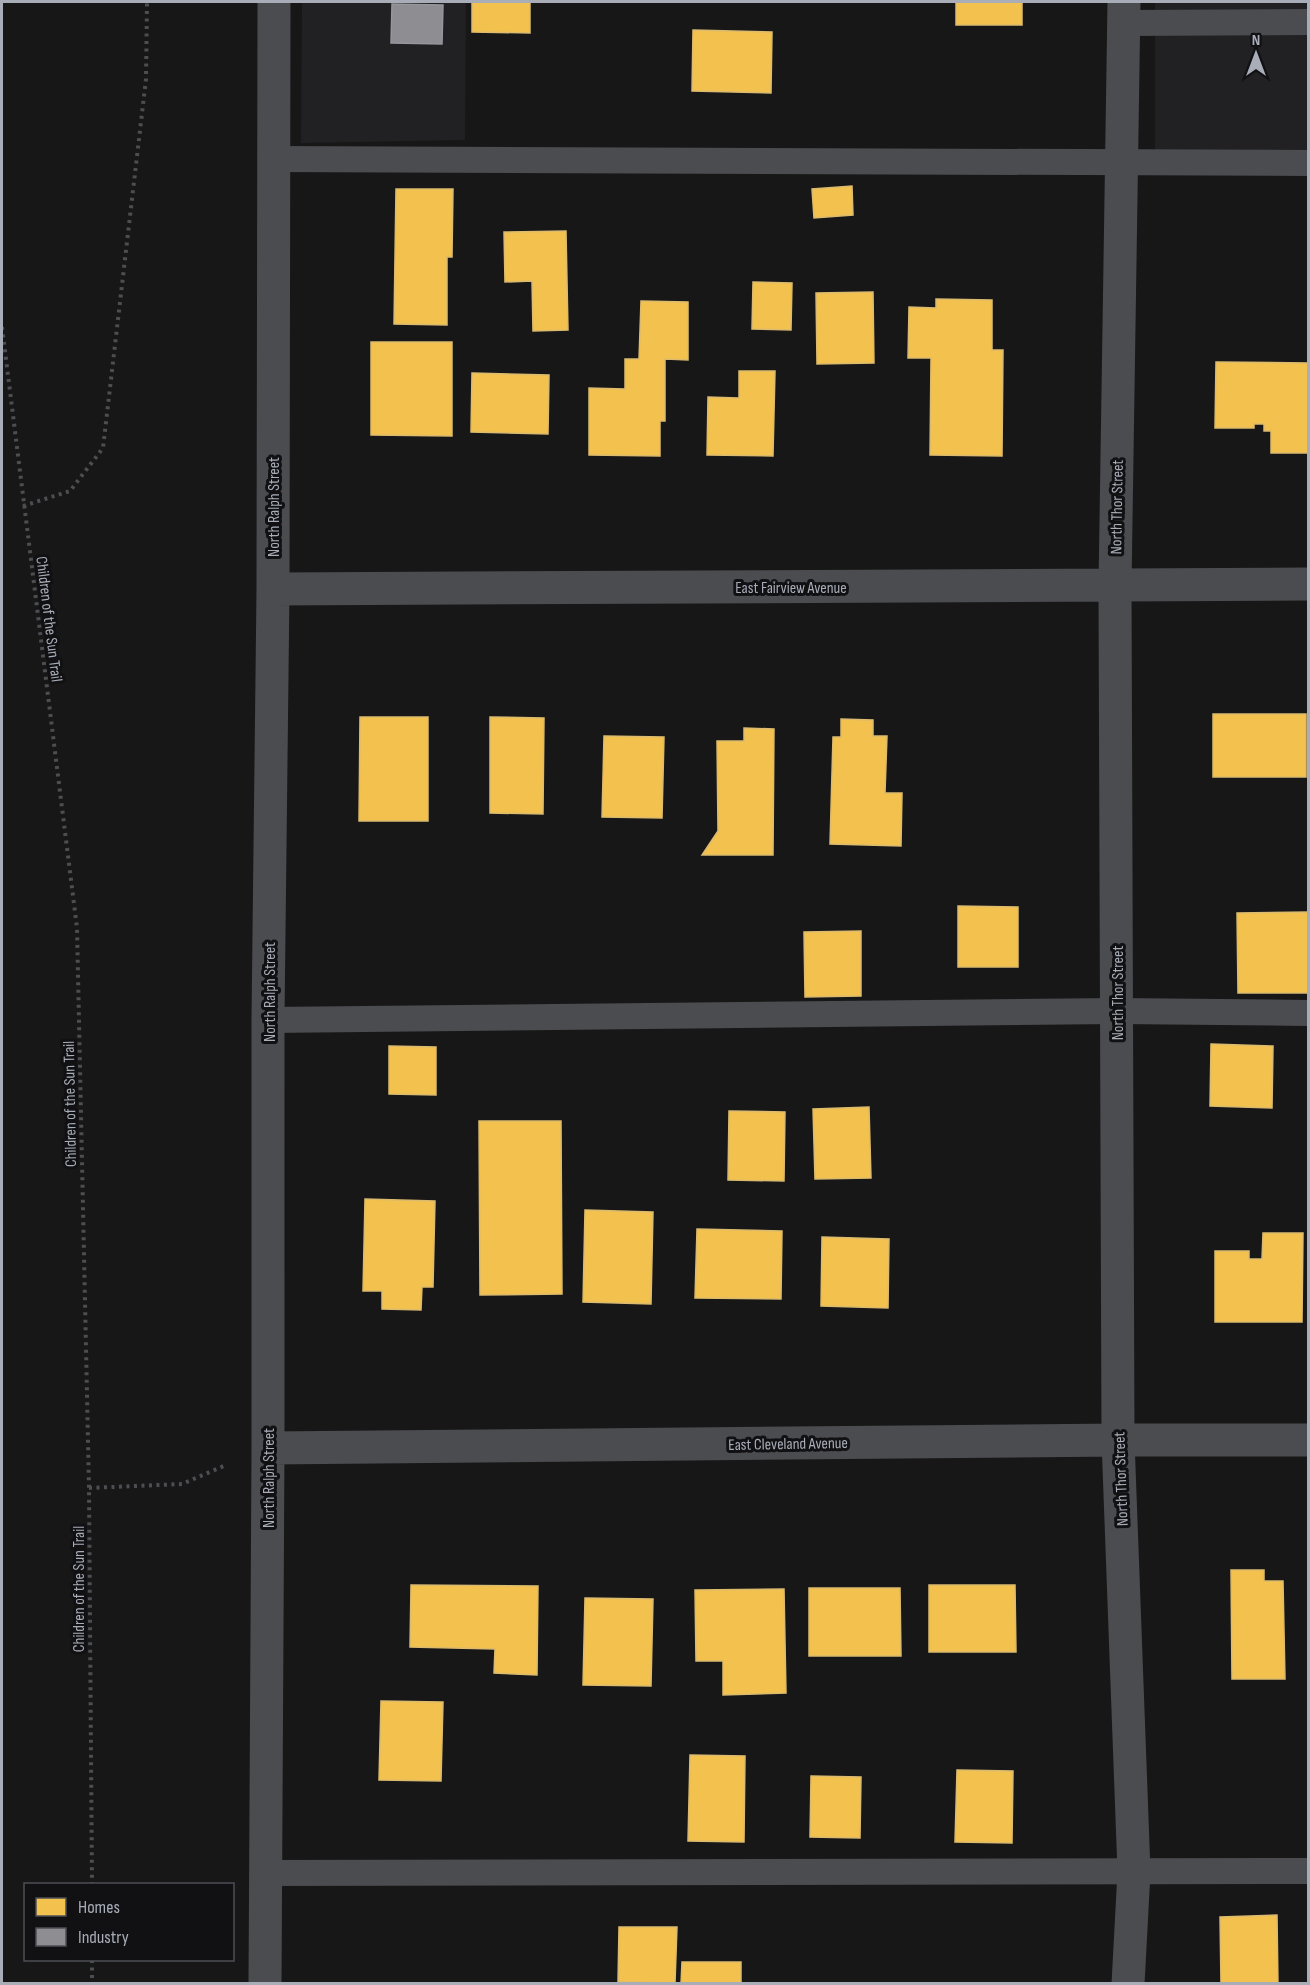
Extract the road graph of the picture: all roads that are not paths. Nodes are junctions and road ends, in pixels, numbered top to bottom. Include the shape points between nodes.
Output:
1 (274, 2) edge
2 (1124, 12) edge
3 (1308, 22) edge
4 (273, 159) junction
5 (1308, 162) edge
6 (1121, 163) junction
7 (1308, 584) edge
8 (1115, 586) junction
9 (273, 589) junction
10 (1118, 1011) junction
11 (1308, 1013) edge
12 (268, 1020) junction
13 (1118, 1440) junction
14 (1308, 1440) edge
15 (268, 1448) junction
16 (1308, 1871) edge
17 (1134, 1872) junction
18 (265, 1873) junction
19 (264, 1983) edge
20 (1128, 1983) edge

1 - 4 street, North Ralph Street
2 - 3 lane
2 - 6 street, North Thor Street
4 - 6 lane
4 - 9 street, North Ralph Street
5 - 6 lane
6 - 8 street, North Thor Street
7 - 8 street, East Fairview Avenue
8 - 9 street, East Fairview Avenue
8 - 10 street, North Thor Street
9 - 12 street, North Ralph Street
10 - 11 lane
10 - 12 lane
10 - 13 street, North Thor Street
12 - 15 street, North Ralph Street
13 - 14 street, East Cleveland Avenue
13 - 15 street, East Cleveland Avenue
13 - 17 street, North Thor Street
15 - 18 street, North Ralph Street
16 - 17 lane
17 - 18 lane
17 - 20 street, North Thor Street
18 - 19 street, North Ralph Street

